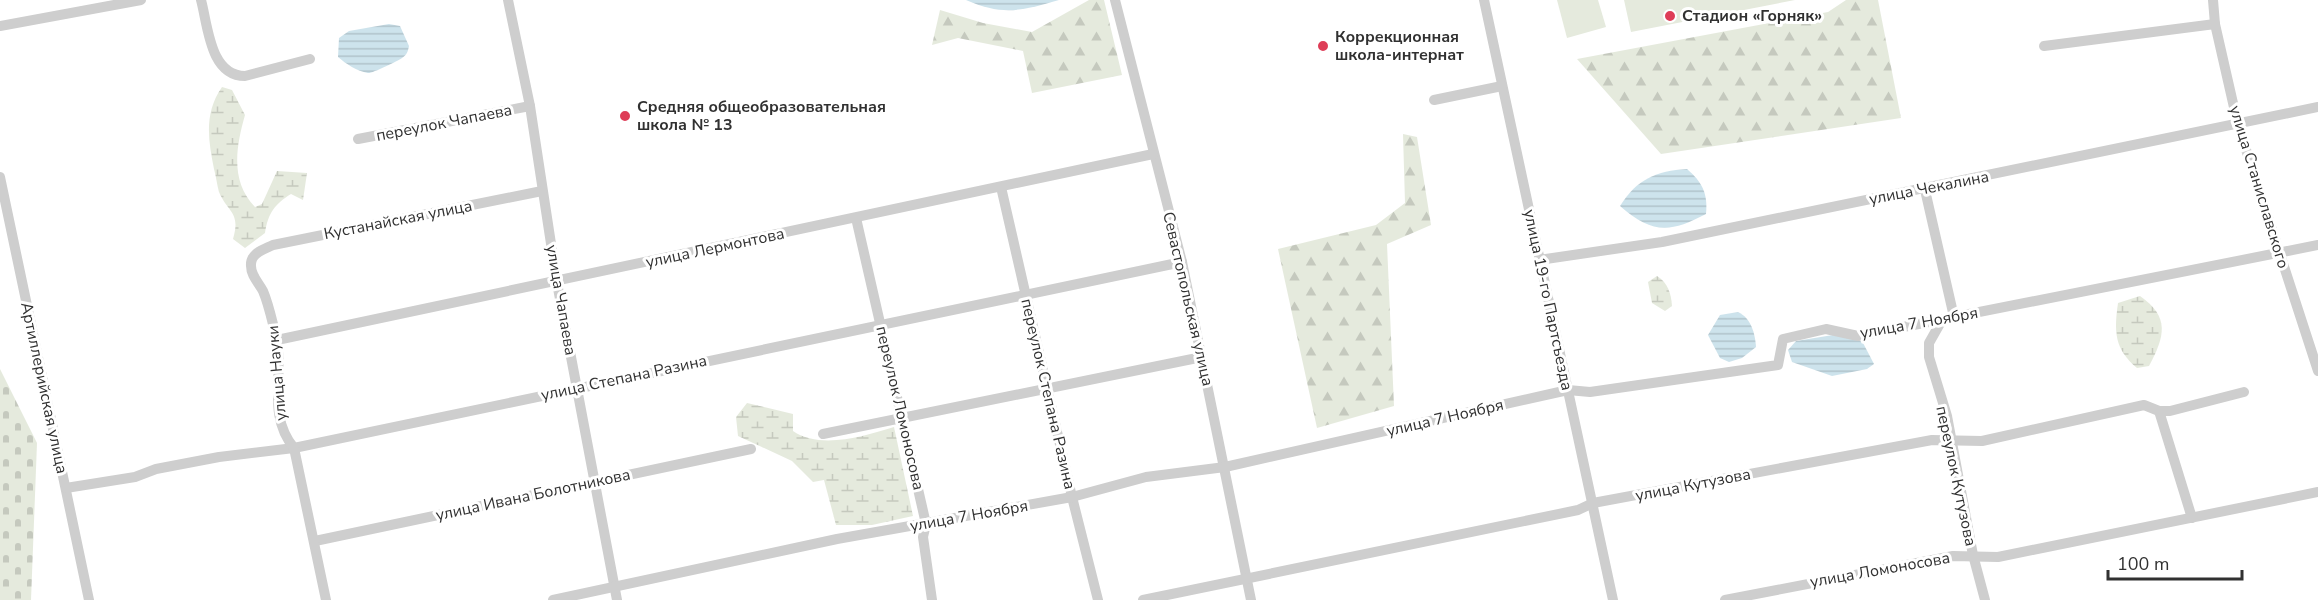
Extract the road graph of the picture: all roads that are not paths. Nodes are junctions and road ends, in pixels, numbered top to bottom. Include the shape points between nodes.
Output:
1 (141, 0) edge
2 (201, 0) edge
3 (508, 0) edge
4 (1115, 0) edge
5 (1484, 0) edge
6 (2213, 0) edge
7 (2215, 24) junction
8 (0, 26) edge
9 (2044, 46) dead end
10 (310, 60) dead end
11 (1502, 86) junction
12 (1434, 100) dead end
13 (530, 106) junction
14 (2318, 107) edge
15 (2238, 125) junction
16 (358, 139) dead end
17 (1154, 154) junction
18 (0, 177) edge
19 (1001, 187) junction
20 (1925, 190) junction
21 (542, 191) junction
22 (856, 218) junction
23 (2318, 245) edge
24 (256, 253) joint
25 (2278, 254) junction
26 (1539, 260) junction
27 (1182, 262) junction
28 (557, 283) junction
29 (1026, 295) junction
30 (1954, 317) junction
31 (1942, 320) junction
32 (880, 326) junction
33 (277, 340) junction
34 (1202, 357) junction
35 (2318, 371) edge
36 (577, 387) junction
37 (1047, 390) junction
38 (1568, 390) junction
39 (2244, 392) dead end
40 (2159, 411) junction
41 (902, 418) junction
42 (823, 434) dead end
43 (1950, 441) junction
44 (294, 448) junction
45 (752, 449) dead end
46 (1224, 467) junction
47 (596, 482) junction
48 (66, 488) junction
49 (2318, 492) edge
50 (1072, 497) junction
51 (1593, 503) junction
52 (2192, 518) junction
53 (926, 524) junction
54 (315, 541) junction
55 (1973, 555) junction
56 (1246, 578) junction
57 (614, 588) junction
58 (89, 600) edge
59 (326, 600) edge
60 (553, 600) edge
61 (617, 600) edge
62 (932, 600) edge
63 (1098, 600) edge
64 (1143, 600) edge
65 (1251, 600) edge
66 (1613, 600) edge
67 (1725, 600) edge
68 (1985, 600) edge

1 - 8 street
2 - 10 street via 217,58 226,72 245,76
3 - 13 street, улица Чапаева
4 - 17 street, Севастопольская улица
5 - 11 street, улица 19-го Партсъезда
6 - 7 street, улица Станиславского
7 - 9 street
7 - 15 street, улица Станиславского
11 - 12 street
11 - 26 street, улица 19-го Партсъезда
13 - 16 street, переулок Чапаева
13 - 21 street, улица Чапаева
14 - 15 street, улица Чекалина
15 - 20 street, улица Чекалина
15 - 25 street, улица Станиславского
17 - 19 street, улица Лермонтова
17 - 27 street, Севастопольская улица
18 - 48 street, Артиллерийская улица
19 - 22 street, улица Лермонтова
19 - 29 street, переулок Степана Разина
20 - 26 street, улица Чекалина via 1662,242
20 - 30 street
21 - 24 street, Кустанайская улица via 273,246
21 - 28 street, улица Чапаева
22 - 28 street, улица Лермонтова
22 - 32 street, переулок Ломоносова
23 - 25 street, улица 7 Ноября
24 - 33 street, улица Науки via 252,273 262,290
25 - 30 street, улица 7 Ноября
25 - 35 street, улица Станиславского
26 - 38 street, улица 19-го Партсъезда
27 - 29 street, улица Степана Разина
27 - 34 street, Севастопольская улица
28 - 33 street, улица Лермонтова
28 - 36 street, улица Чапаева
29 - 32 street, улица Степана Разина
29 - 37 street, переулок Степана Разина
30 - 31 street, улица 7 Ноября
31 - 38 street, улица 7 Ноября via 1858,336 1826,329 1783,339 1778,365 1590,392
31 - 43 street, переулок Кутузова via 1929,343 1929,357 1947,416
32 - 36 street, улица Степана Разина
32 - 41 street, переулок Ломоносова
33 - 44 street, улица Науки via 277,411 284,435
34 - 37 street
34 - 46 street, Севастопольская улица
36 - 44 street, улица Степана Разина
36 - 47 street, улица Чапаева
37 - 41 street
37 - 50 street, переулок Степана Разина
38 - 46 street, улица 7 Ноября
38 - 51 street, улица 19-го Партсъезда
39 - 40 street, улица Кутузова
40 - 43 street, улица Кутузова via 2144,405 1982,441
40 - 52 street
41 - 42 street
41 - 53 street, переулок Ломоносова
43 - 51 street, улица Кутузова via 1932,440
43 - 55 street, переулок Кутузова
44 - 48 street, улица Степана Разина via 219,457
44 - 54 street, улица Науки
45 - 47 street, улица Ивана Болотникова
46 - 50 street, улица 7 Ноября via 1146,477
46 - 56 street, Севастопольская улица
47 - 54 street, улица Ивана Болотникова
47 - 57 street, улица Чапаева
48 - 58 street, Артиллерийская улица
49 - 52 street, улица Ломоносова
50 - 53 street, улица 7 Ноября
50 - 63 street, переулок Степана Разина
51 - 56 street, улица Кутузова via 1578,510
51 - 66 street, улица 19-го Партсъезда
52 - 55 street, улица Ломоносова via 1998,556
53 - 57 street, улица 7 Ноября via 837,539
53 - 62 street, переулок Ломоносова via 923,537
54 - 59 street, улица Науки
55 - 67 street, улица Ломоносова
55 - 68 street, переулок Кутузова
56 - 64 street, улица Кутузова
56 - 65 street, Севастопольская улица
57 - 60 street, улица 7 Ноября
57 - 61 street, улица Чапаева

